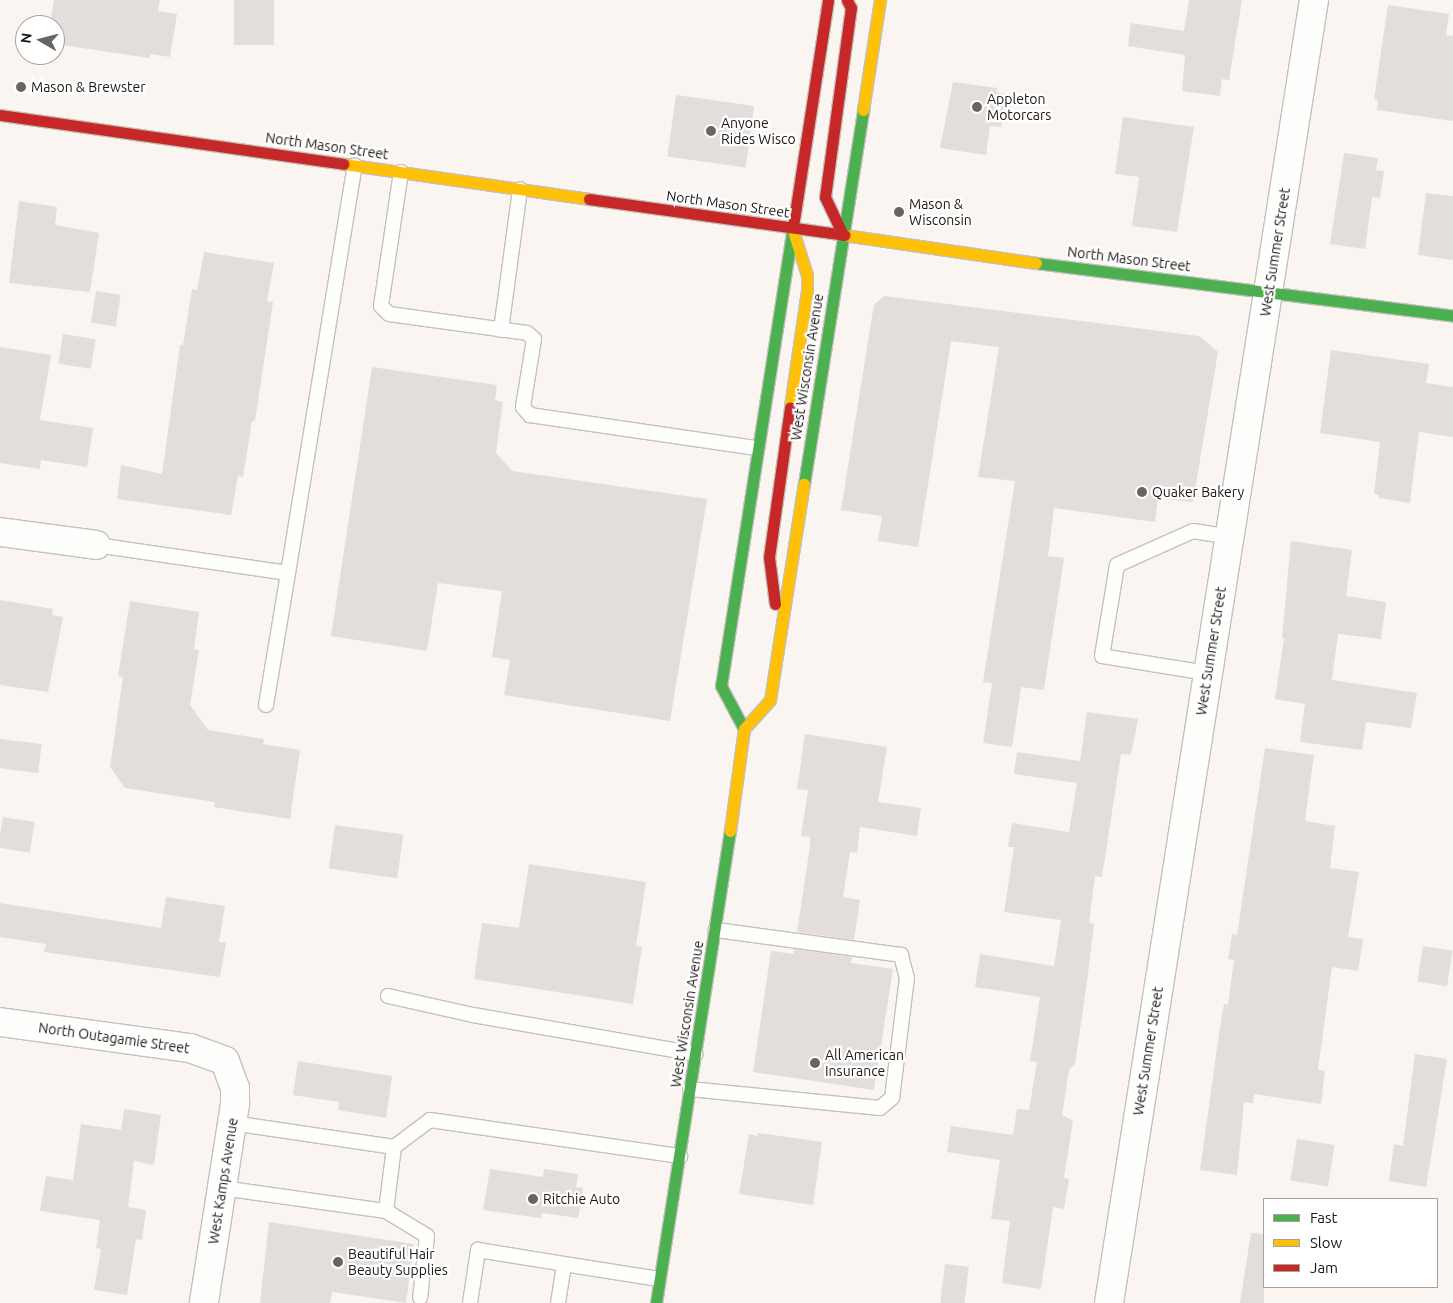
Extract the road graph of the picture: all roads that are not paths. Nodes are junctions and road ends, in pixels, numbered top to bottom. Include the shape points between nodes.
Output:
1 (828, 0) edge
2 (847, 0) edge
3 (880, 0) edge
4 (1314, 0) edge
5 (0, 115) edge
6 (355, 165) junction
7 (401, 172) junction
8 (520, 189) junction
9 (792, 228) junction
10 (843, 235) junction
11 (1269, 292) junction
12 (1453, 316) edge
13 (501, 330) junction
14 (757, 448) junction
15 (0, 532) edge
16 (1230, 537) junction
17 (96, 545) joint
18 (288, 573) junction
19 (779, 636) junction
20 (1207, 673) junction
21 (266, 706) dead end
22 (744, 729) junction
23 (716, 930) junction
24 (388, 996) dead end
25 (0, 1022) edge
26 (696, 1054) junction
27 (225, 1062) joint
28 (690, 1089) junction
29 (232, 1123) junction
30 (394, 1147) junction
31 (680, 1156) junction
32 (222, 1188) junction
33 (386, 1211) junction
34 (564, 1264) junction
35 (659, 1279) junction
36 (420, 1298) dead end
37 (204, 1303) edge
38 (470, 1303) edge
39 (558, 1303) edge
40 (656, 1303) edge
41 (1109, 1303) edge

1 - 9 main road
2 - 10 main road via 851,8 825,197
3 - 10 main road, West Wisconsin Avenue
4 - 11 street, West Summer Street
5 - 6 main road, North Mason Street
6 - 7 main road, North Mason Street
6 - 18 lane
7 - 8 main road, North Mason Street
7 - 13 lane via 381,306 389,314
8 - 9 main road, North Mason Street
8 - 13 lane
9 - 10 main road, North Mason Street
9 - 14 main road
9 - 19 main road via 807,275 807,291 770,557
10 - 11 main road, North Mason Street
10 - 19 main road, West Wisconsin Avenue
11 - 12 main road, North Mason Street
11 - 16 street, West Summer Street
13 - 14 lane via 527,333 534,339 524,407 530,415
14 - 22 main road via 721,686
15 - 17 street
16 - 20 street, West Summer Street
16 - 20 lane via 1194,531 1117,565 1106,629 1102,656
17 - 18 lane
18 - 21 lane
19 - 22 main road, West Wisconsin Avenue via 770,700
20 - 41 street, West Summer Street
22 - 23 main road, West Wisconsin Avenue
23 - 26 main road, West Wisconsin Avenue
23 - 28 lane via 901,955 907,978 892,1098 880,1108
24 - 26 lane via 473,1016
25 - 27 street, North Outagamie Street via 190,1048
26 - 28 main road, West Wisconsin Avenue
27 - 29 street, West Kamps Avenue via 236,1088
28 - 31 main road, West Wisconsin Avenue
29 - 30 lane
29 - 32 street, West Kamps Avenue
30 - 31 lane via 430,1120
30 - 33 lane
31 - 35 main road, West Wisconsin Avenue
32 - 33 lane
32 - 37 street, West Kamps Avenue
33 - 36 lane via 427,1236
34 - 35 lane
34 - 38 lane via 478,1250
34 - 39 lane
35 - 40 main road, West Wisconsin Avenue

